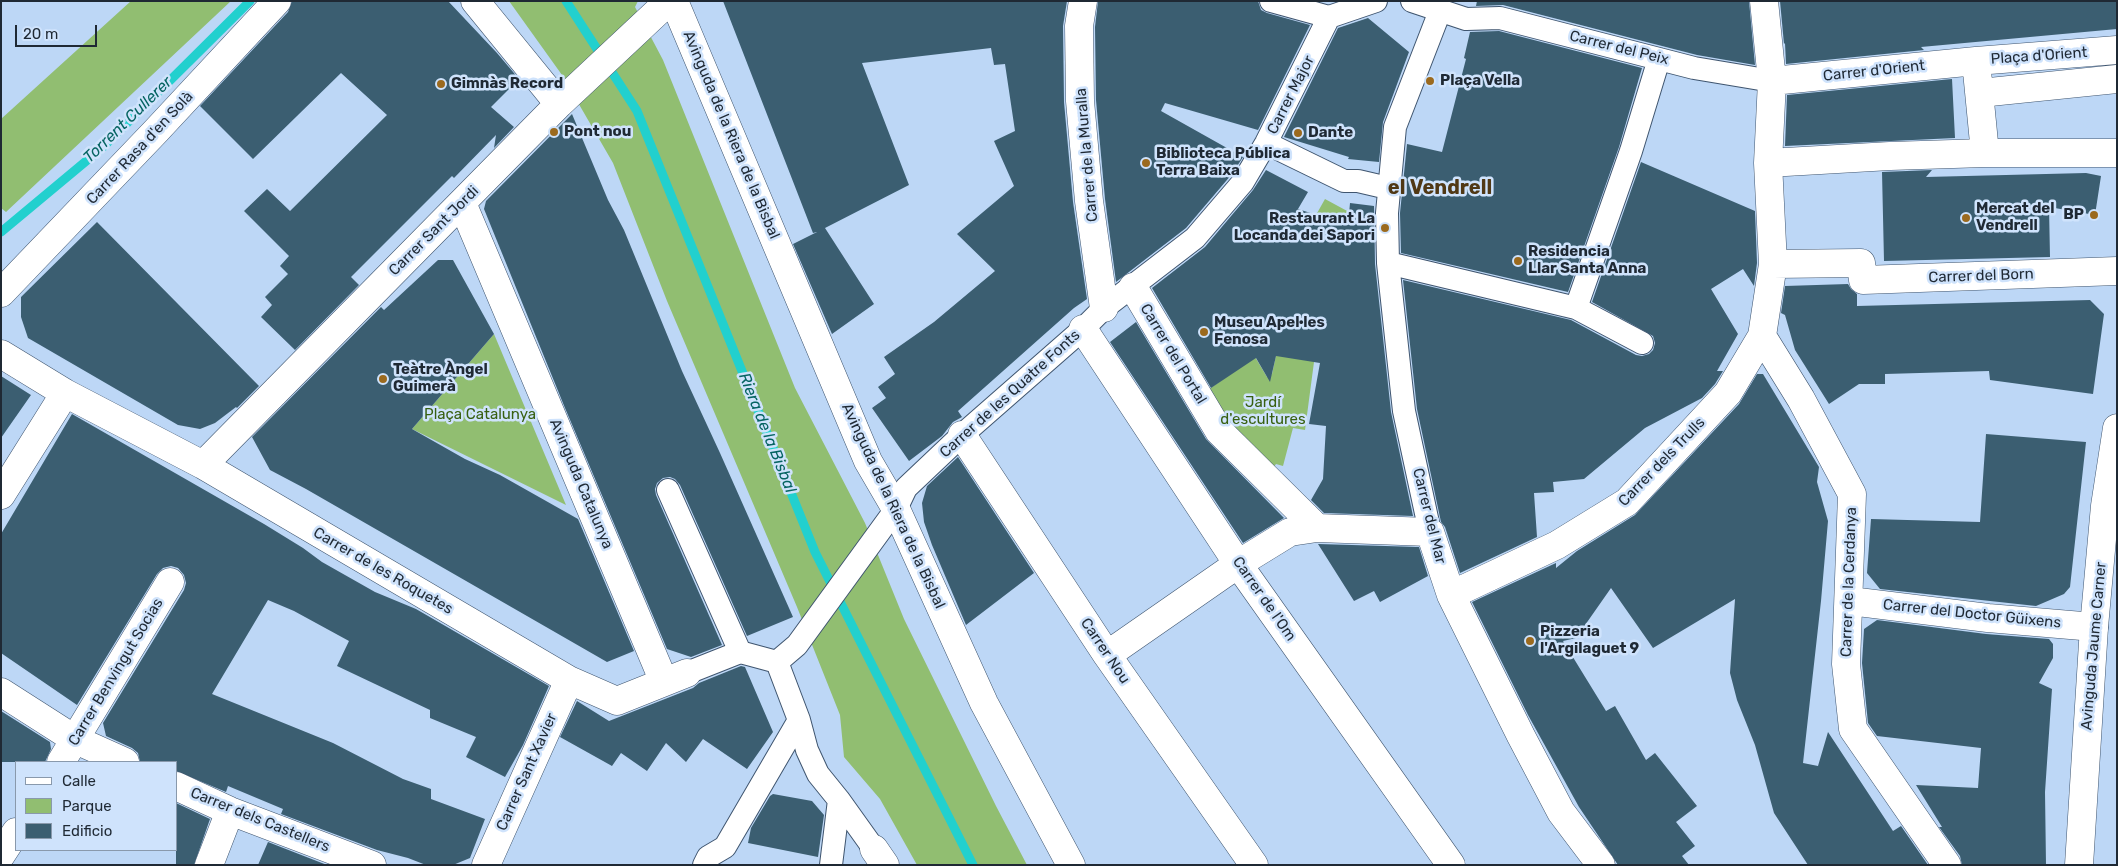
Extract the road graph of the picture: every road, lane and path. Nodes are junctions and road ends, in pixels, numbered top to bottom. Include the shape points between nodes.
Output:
1 (277, 1) edge
2 (475, 1) edge
3 (674, 1) edge
4 (1083, 1) edge
5 (1271, 1) edge
6 (1376, 1) edge
7 (1412, 1) edge
8 (1764, 1) edge
9 (660, 10) edge
10 (1440, 11) junction
11 (1337, 15) junction
12 (2117, 50) edge
13 (1658, 59) junction
14 (1976, 61) junction
15 (2117, 80) edge
16 (1772, 81) junction
17 (1980, 93) junction
18 (565, 98) junction
19 (1266, 144) junction
20 (1985, 153) junction
21 (2117, 153) edge
22 (1768, 163) junction
23 (1388, 188) junction
24 (462, 203) junction
25 (1388, 262) junction
26 (1773, 264) junction
27 (2117, 272) edge
28 (1133, 288) junction
29 (1, 292) edge
30 (1104, 308) junction
31 (1576, 308) junction
32 (1083, 329) junction
33 (1762, 336) junction
34 (1642, 343) dead end
35 (1, 354) edge
36 (65, 393) junction
37 (2117, 428) edge
38 (962, 435) junction
39 (203, 465) junction
40 (668, 490) dead end
41 (1, 495) edge
42 (890, 517) junction
43 (1317, 528) junction
44 (1430, 532) junction
45 (1238, 564) junction
46 (170, 582) dead end
47 (1451, 595) junction
48 (1850, 601) junction
49 (2094, 627) junction
50 (740, 652) junction
51 (1107, 655) junction
52 (777, 662) junction
53 (676, 677) junction
54 (569, 680) junction
55 (1, 692) edge
56 (799, 720) junction
57 (76, 740) junction
58 (62, 761) edge
59 (123, 761) edge
60 (178, 787) edge
61 (839, 800) junction
62 (230, 811) junction
63 (15, 834) edge
64 (1, 855) edge
65 (879, 857) edge
66 (209, 865) edge
67 (372, 865) edge
68 (486, 865) edge
69 (704, 865) edge
70 (831, 865) edge
71 (1071, 865) edge
72 (1254, 865) edge
73 (1451, 865) edge
74 (1601, 865) edge
75 (1947, 865) edge
76 (2079, 865) edge

1 - 29 street, Carrer Rasa d'en Solà
2 - 18 street
3 - 42 street, Avinguda de la Riera de la Bisbal
4 - 30 street, Carrer de la Muralla via 1079,26 1080,101
5 - 11 street
6 - 11 street
7 - 10 street
8 - 16 street
9 - 18 street, Carrer Sant Jordi
10 - 13 street, Carrer del Peix via 1466,18 1500,18
10 - 23 street, Carrer del Mar via 1395,127
11 - 19 street, Carrer Major
12 - 14 street, Plaça d'Orient
13 - 16 street, Carrer del Peix
13 - 31 street via 1628,159
14 - 16 street, Carrer d'Orient
14 - 17 street, Plaça d'Orient
15 - 17 street
16 - 22 street
17 - 20 street, Plaça d'Orient
18 - 24 street, Carrer Sant Jordi
19 - 23 street via 1351,181
19 - 28 street, Carrer Major via 1243,182 1195,238
20 - 21 street
20 - 22 street
22 - 26 street
23 - 25 street, Carrer del Mar
24 - 39 street, Carrer Sant Jordi
24 - 53 street, Avinguda Catalunya
25 - 31 street
25 - 44 street, Carrer del Mar via 1404,411
26 - 27 street, Carrer del Born via 1862,263 1862,280
26 - 33 street
28 - 30 street, Carrer de les Quatre Fonts
28 - 43 street, Carrer del Portal via 1219,431
30 - 32 street, Carrer de les Quatre Fonts
31 - 34 street
32 - 38 street, Carrer de les Quatre Fonts
32 - 45 street, Carrer de l'Om
33 - 47 street, Carrer dels Trulls via 1728,393 1627,502 1557,545
33 - 48 street, Carrer de la Cerdanya via 1801,399 1852,494
35 - 36 street, Carrer de les Roquetes
36 - 39 street, Carrer de les Roquetes
36 - 41 street
37 - 49 street, Avinguda Jaume Carner via 2105,506
38 - 42 street, Carrer de les Quatre Fonts via 906,488
38 - 51 street, Carrer Nou
39 - 54 street, Carrer de les Roquetes
40 - 50 street
42 - 52 street, Carrer de les Quatre Fonts via 797,645
42 - 71 street, Avinguda de la Riera de la Bisbal
43 - 44 street
43 - 45 street via 1290,532
44 - 47 street, Carrer del Mar
45 - 51 street
45 - 73 street, Carrer de l'Om
46 - 57 street, Carrer Benvingut Socias
47 - 74 street, Carrer del Mar via 1561,812
48 - 49 street, Carrer del Doctor Güixens
48 - 75 street, Carrer de la Cerdanya via 1846,664 1853,730
49 - 76 street, Avinguda Jaume Carner
50 - 52 street
50 - 53 street, Carrer de les Roquetes
51 - 72 street, Carrer Nou
52 - 56 street
53 - 54 street, Carrer de les Roquetes via 617,701
54 - 68 street, Carrer Sant Xavier
55 - 57 street
56 - 61 street via 818,774
56 - 69 street via 726,847 708,857
57 - 58 street, Carrer Benvingut Socias
57 - 59 street
60 - 62 street, Carrer dels Castellers
61 - 65 street
61 - 70 street
62 - 66 street
62 - 67 street, Carrer dels Castellers
63 - 64 street

